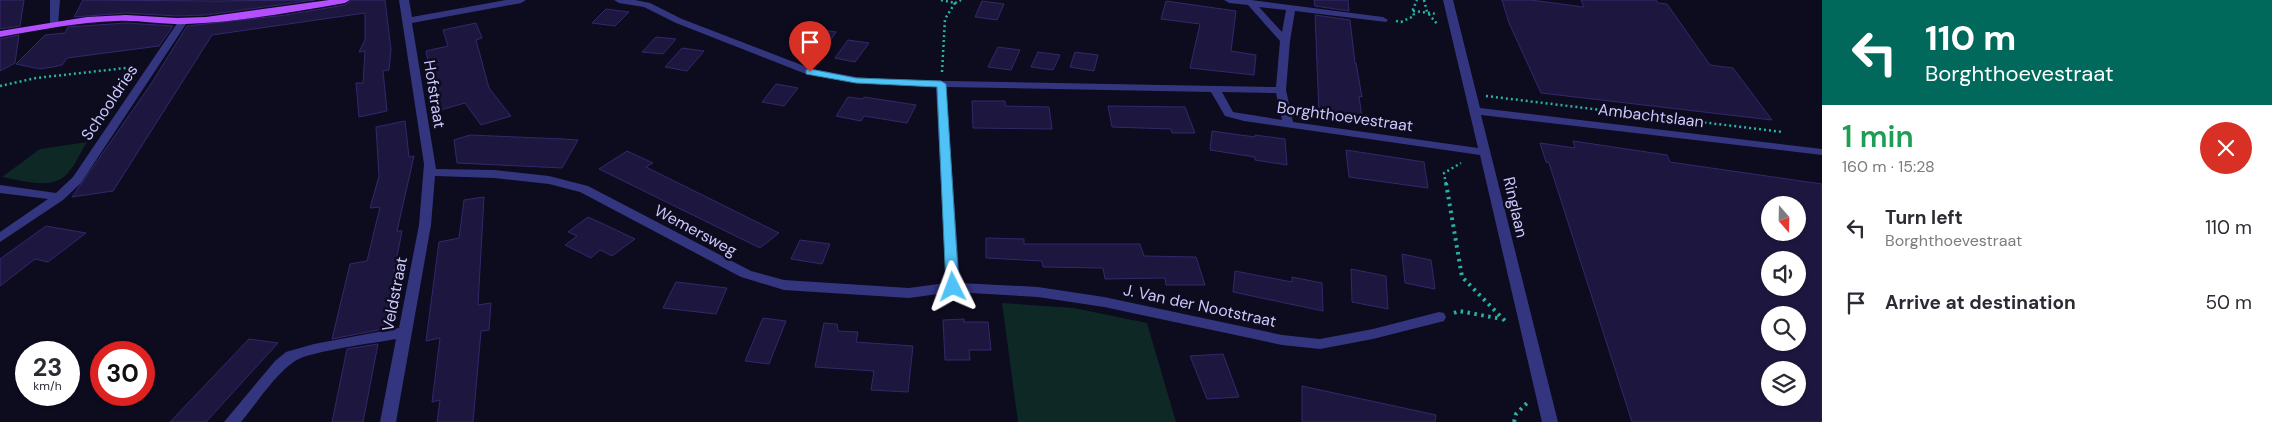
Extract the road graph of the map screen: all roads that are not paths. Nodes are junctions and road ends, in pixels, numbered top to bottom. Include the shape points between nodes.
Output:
1 (55, 0) edge
2 (345, 0) edge
3 (404, 0) edge
4 (521, 0) edge
5 (619, 0) edge
6 (1229, 0) edge
7 (1448, 0) edge
8 (1252, 3) junction
9 (1291, 9) junction
10 (1383, 20) road end
11 (183, 21) junction
12 (407, 21) junction
13 (54, 24) junction
14 (0, 34) edge
15 (1285, 41) junction
16 (941, 84) junction
17 (1215, 90) junction
18 (1281, 90) junction
19 (1476, 110) junction
20 (1288, 123) junction
21 (1485, 152) junction
22 (1822, 152) edge
23 (429, 172) junction
24 (0, 189) edge
25 (58, 197) junction
26 (0, 238) edge
27 (953, 287) junction
28 (1439, 317) road end
29 (405, 332) junction
30 (232, 422) edge
31 (388, 422) edge
32 (1550, 422) edge

1 - 13 street
2 - 11 main road
3 - 12 street, Hofstraat
4 - 12 street
5 - 16 street, Borghthoevestraat via 647,5 679,21 810,72 856,80
6 - 8 street
7 - 19 street, Ringlaan
8 - 9 street
8 - 15 street
9 - 10 street
9 - 15 street
11 - 13 main road via 136,18
11 - 25 street, Schooldries via 77,180
12 - 23 street, Hofstraat
13 - 14 main road
15 - 18 street
16 - 17 street, Borghthoevestraat
16 - 27 street
17 - 18 street, Borghthoevestraat
17 - 20 street, Borghthoevestraat via 1229,114
18 - 20 street
19 - 21 street, Ringlaan
19 - 22 street, Ambachtslaan
20 - 21 street, Borghthoevestraat
21 - 32 street, Ringlaan
23 - 27 street, Wemersweg via 549,180 584,189 746,274 784,284 908,293
23 - 29 street, Veldstraat via 425,225
24 - 25 street
25 - 26 street, Schooldries
27 - 28 street, J. Van der Nootstraat via 1038,292 1104,302 1282,340 1320,344
29 - 30 street via 291,356
29 - 31 street, Veldstraat

